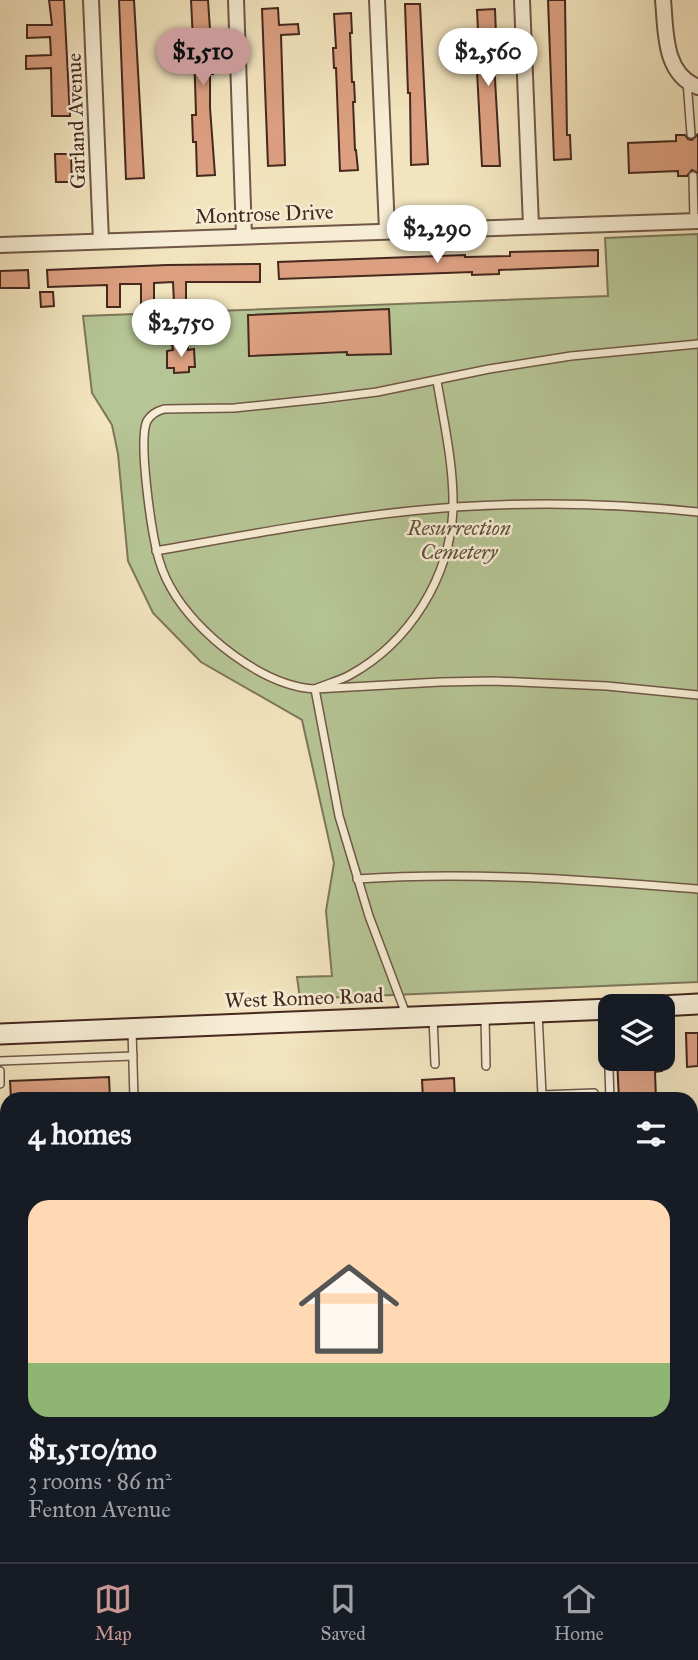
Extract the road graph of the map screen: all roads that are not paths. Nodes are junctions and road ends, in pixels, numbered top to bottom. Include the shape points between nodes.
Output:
1 (91, 0) edge
2 (236, 0) edge
3 (377, 0) edge
4 (522, 0) edge
5 (663, 0) edge
6 (693, 83) edge
7 (691, 134) dead end
8 (693, 176) dead end
9 (696, 221) edge
10 (531, 226) junction
11 (387, 230) junction
12 (244, 236) junction
13 (102, 241) junction
14 (0, 245) edge
15 (698, 344) edge
16 (437, 381) junction
17 (453, 508) junction
18 (698, 512) edge
19 (156, 551) junction
20 (315, 689) junction
21 (698, 695) edge
22 (357, 879) junction
23 (698, 890) edge
24 (698, 1004) edge
25 (675, 1005) edge
26 (598, 1009) edge
27 (538, 1012) junction
28 (485, 1015) junction
29 (407, 1017) junction
30 (433, 1017) junction
31 (132, 1028) junction
32 (0, 1034) edge
33 (133, 1056) junction
34 (0, 1061) edge
35 (435, 1064) dead end
36 (486, 1066) dead end
37 (0, 1070) edge
38 (610, 1071) edge
39 (0, 1084) edge
40 (134, 1092) edge
41 (540, 1092) edge
42 (610, 1092) edge

1 - 13 street, Garland Avenue
2 - 12 street
3 - 11 street
4 - 10 street
5 - 6 street via 669,56
6 - 7 lane
8 - 9 lane
9 - 10 street, Montrose Drive
10 - 11 street, Montrose Drive
11 - 12 street, Montrose Drive
12 - 13 street, Montrose Drive
13 - 14 street, Montrose Drive
15 - 16 lane via 571,356
16 - 17 lane
16 - 19 lane via 256,406 156,411 144,437
17 - 18 lane via 578,505
17 - 19 lane via 337,520
17 - 20 lane via 443,562 417,616 371,660
19 - 20 lane via 180,603 222,645 282,681
20 - 21 lane via 494,681
20 - 22 lane via 339,816
22 - 23 lane via 524,877
22 - 29 lane
24 - 25 main road
26 - 27 main road, West Romeo Road
27 - 28 main road, West Romeo Road
27 - 41 lane
28 - 30 main road, West Romeo Road
28 - 36 lane
29 - 30 main road, West Romeo Road
29 - 31 main road, West Romeo Road
30 - 35 lane
31 - 32 main road, West Romeo Road
31 - 33 lane
33 - 34 lane
33 - 40 lane
37 - 39 lane
38 - 42 lane

